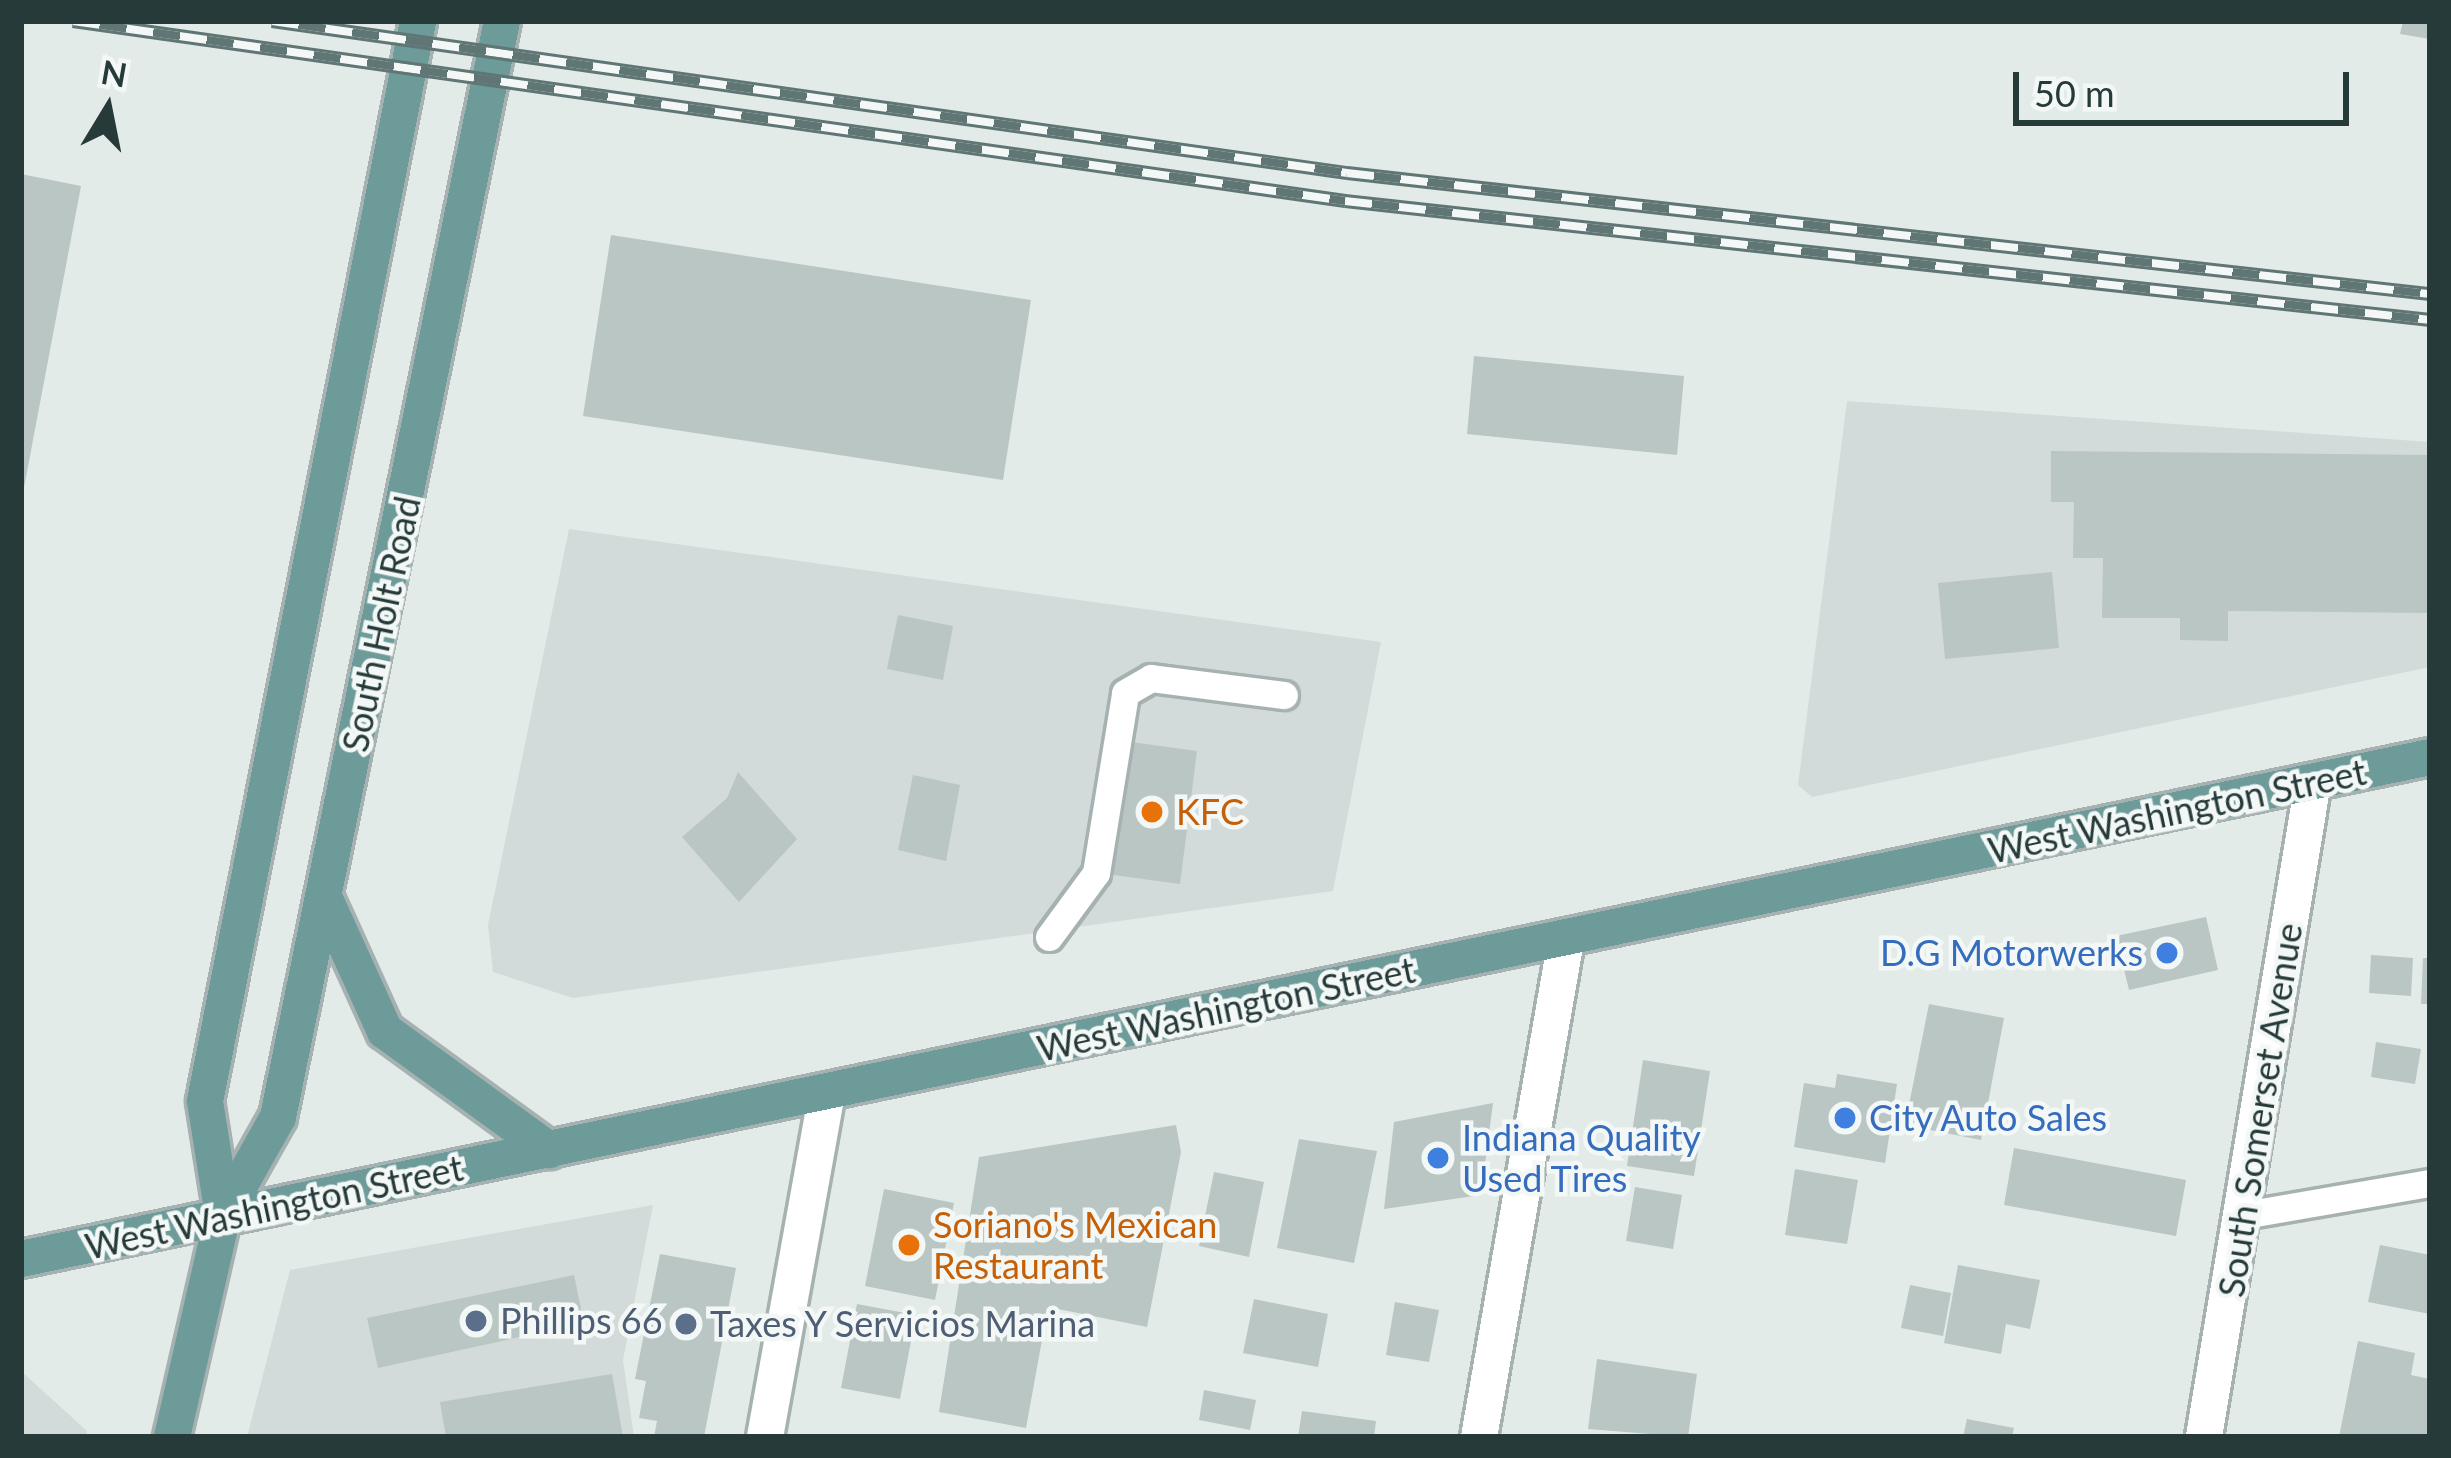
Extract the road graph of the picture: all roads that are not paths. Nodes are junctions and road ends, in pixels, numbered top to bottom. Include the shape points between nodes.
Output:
1 (418, 21) edge
2 (502, 21) edge
3 (1284, 695) dead end
4 (2430, 757) edge
5 (2313, 782) junction
6 (324, 896) junction
7 (1049, 937) dead end
8 (1566, 940) junction
9 (827, 1092) junction
10 (549, 1150) junction
11 (2430, 1183) edge
12 (224, 1215) junction
13 (2244, 1215) junction
14 (21, 1259) edge
15 (172, 1437) edge
16 (765, 1437) edge
17 (1478, 1437) edge
18 (2204, 1437) edge

1 - 12 main road, South Holt Road via 205,1101
2 - 6 main road, South Holt Road
3 - 7 lane via 1151,679 1125,693 1096,873
4 - 5 main road, West Washington Street
5 - 8 main road, West Washington Street
5 - 13 street, South Somerset Avenue
6 - 10 main road via 385,1031
6 - 12 main road, South Holt Road via 278,1117
8 - 9 main road, West Washington Street
8 - 17 street
9 - 10 main road, West Washington Street
9 - 16 street
10 - 12 main road, West Washington Street
11 - 13 lane
12 - 14 main road, West Washington Street
12 - 15 main road, South Holt Road
13 - 18 street, South Somerset Avenue

